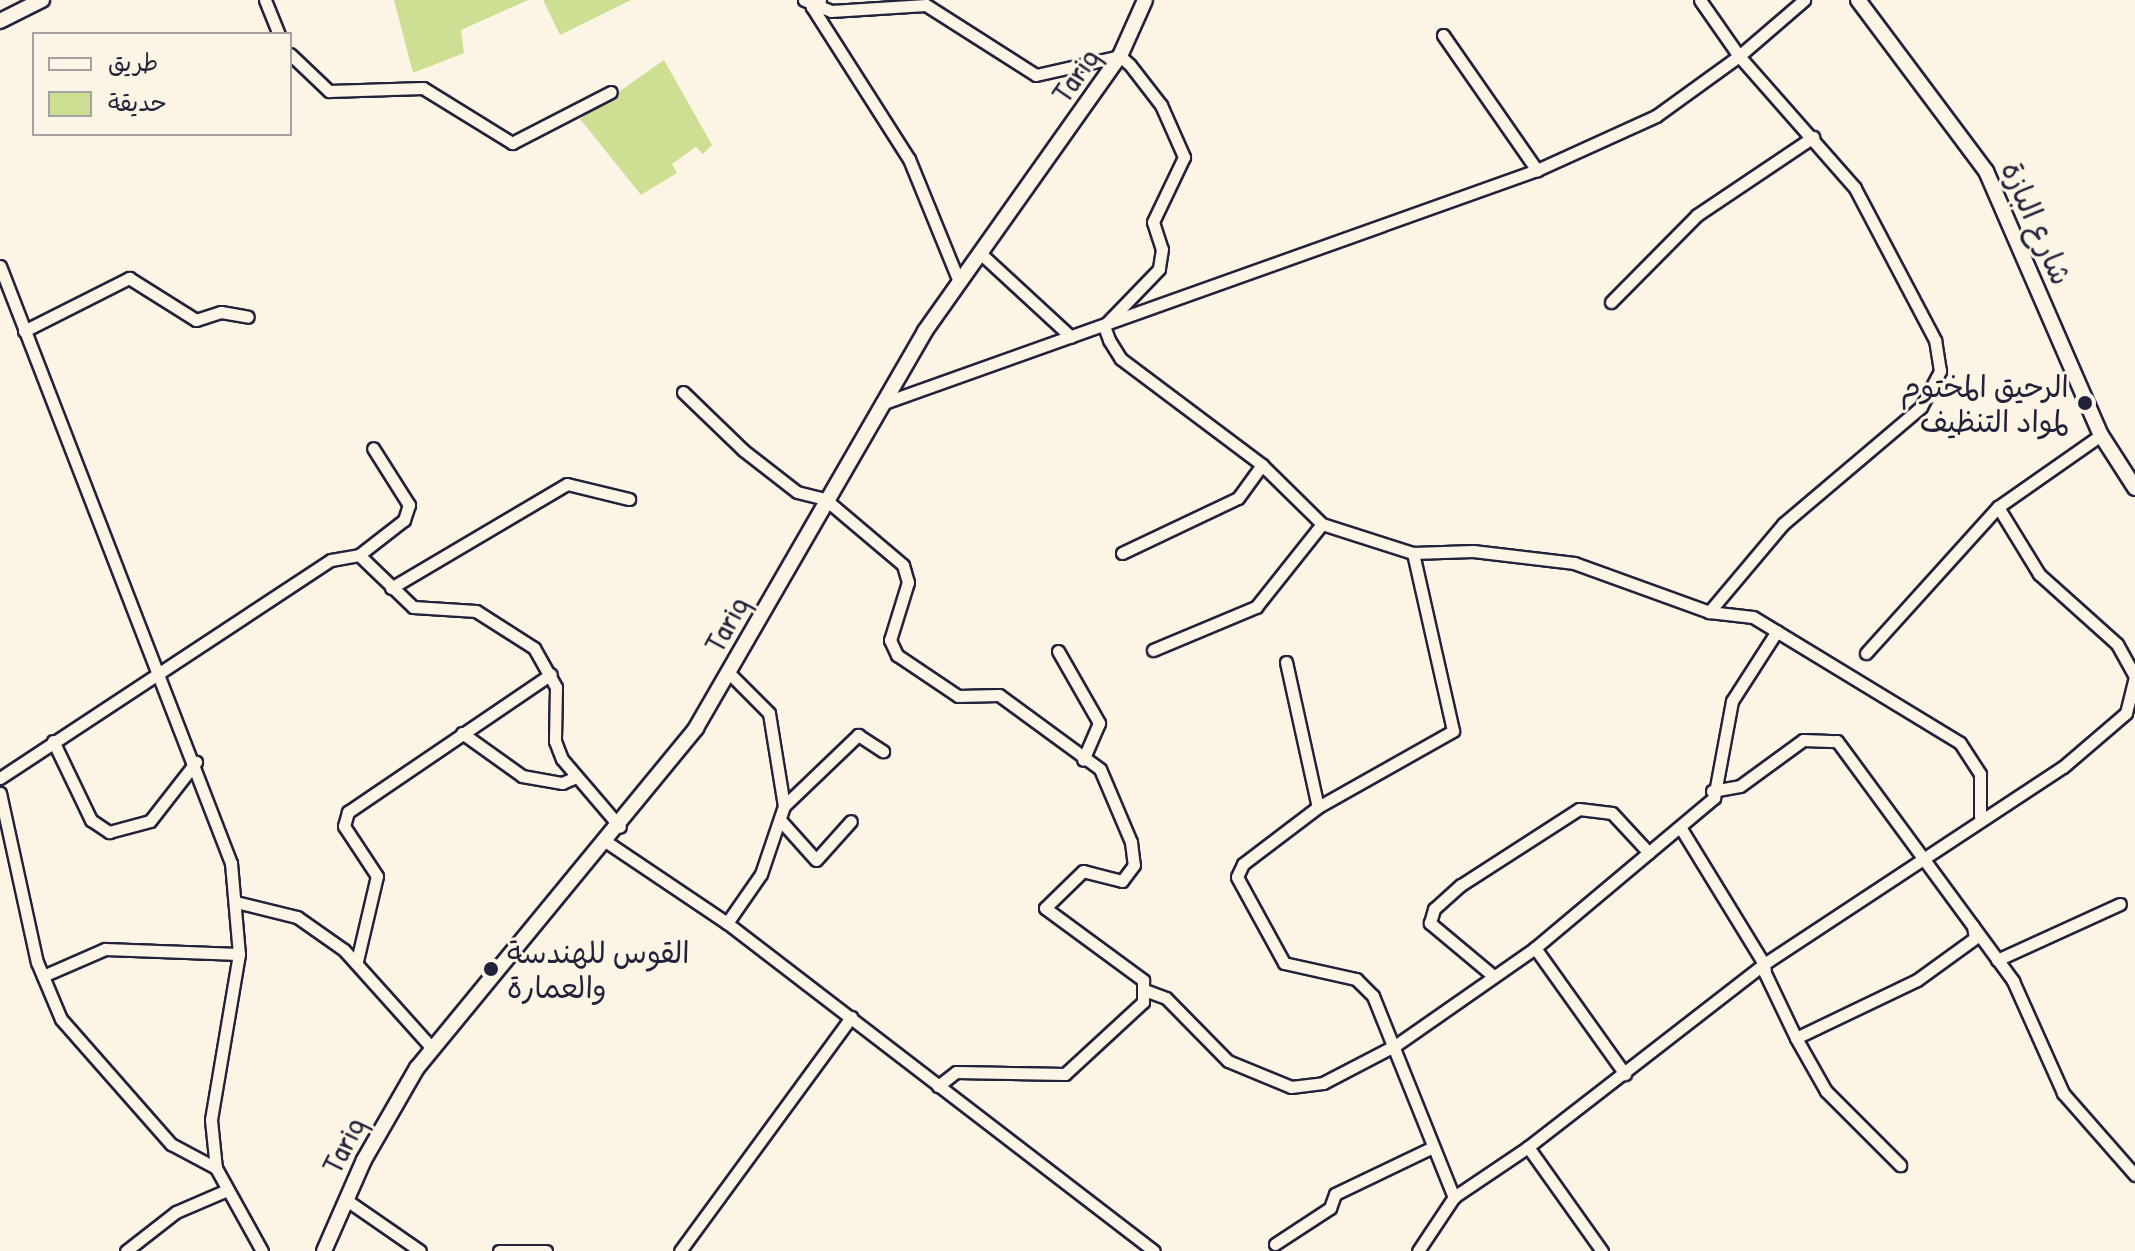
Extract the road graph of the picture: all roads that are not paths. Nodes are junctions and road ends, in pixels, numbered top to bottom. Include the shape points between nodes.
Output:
1 (42, 0) edge
2 (265, 0) edge
3 (1145, 0) edge
4 (1700, 0) edge
5 (1804, 0) edge
6 (1858, 0) edge
7 (812, 2) edge
8 (0, 21) edge
9 (278, 32) edge
10 (1443, 35) dead end
11 (292, 56) edge
12 (1120, 56) junction
13 (1739, 56) junction
14 (611, 92) dead end
15 (1813, 137) junction
16 (1537, 170) junction
17 (979, 252) junction
18 (0, 266) edge
19 (958, 279) junction
20 (1611, 302) dead end
21 (248, 317) dead end
22 (1104, 326) junction
23 (24, 331) junction
24 (1071, 337) junction
25 (683, 392) dead end
26 (880, 404) junction
27 (2101, 435) junction
28 (373, 448) dead end
29 (1262, 465) junction
30 (2135, 488) edge
31 (629, 499) dead end
32 (825, 499) junction
33 (1998, 507) junction
34 (1322, 524) junction
35 (1122, 553) dead end
36 (1413, 553) junction
37 (359, 555) junction
38 (391, 588) junction
39 (1709, 612) junction
40 (1777, 631) junction
41 (1153, 650) dead end
42 (1058, 651) dead end
43 (1866, 653) dead end
44 (1286, 662) dead end
45 (158, 668) junction
46 (729, 673) junction
47 (551, 674) junction
48 (2135, 678) edge
49 (462, 733) junction
50 (53, 741) junction
51 (883, 751) dead end
52 (1083, 760) junction
53 (196, 762) junction
54 (576, 777) junction
55 (0, 778) edge
56 (1711, 792) junction
57 (0, 793) edge
58 (784, 806) junction
59 (1318, 807) junction
60 (1980, 816) junction
61 (781, 821) junction
62 (851, 821) dead end
63 (620, 827) junction
64 (1682, 830) junction
65 (608, 843) junction
66 (1649, 853) junction
67 (1921, 858) junction
68 (240, 903) junction
69 (2120, 904) dead end
70 (727, 923) junction
71 (1973, 926) junction
72 (1535, 948) junction
73 (239, 954) junction
74 (1997, 960) junction
75 (357, 961) junction
76 (1764, 964) junction
77 (1491, 974) junction
78 (43, 976) junction
79 (1147, 991) junction
80 (851, 1017) junction
81 (1796, 1038) junction
82 (1396, 1045) junction
83 (432, 1048) junction
84 (1625, 1074) junction
85 (938, 1086) junction
86 (1433, 1147) junction
87 (1528, 1147) junction
88 (1900, 1165) dead end
89 (216, 1168) junction
90 (2135, 1175) edge
91 (227, 1190) junction
92 (1454, 1197) junction
93 (345, 1199) junction
94 (1275, 1244) dead end
95 (126, 1251) edge
96 (262, 1251) edge
97 (324, 1251) edge
98 (420, 1251) edge
99 (499, 1251) edge
100 (546, 1251) edge
101 (680, 1251) edge
102 (1154, 1251) edge
103 (1418, 1251) edge
104 (1602, 1251) edge

1 - 8 main road
2 - 9 street
3 - 12 main road, Tariq
4 - 13 street
5 - 13 street
6 - 27 main road, شارع البازة via 1986,171
7 - 12 street via 926,5 1036,75
7 - 19 street via 909,159
10 - 16 street
11 - 14 street via 329,91 423,88 512,143
12 - 17 main road, Tariq
12 - 22 street via 1161,105 1184,157 1153,222 1162,249 1159,269
13 - 15 street
13 - 16 street via 1656,116
15 - 20 street via 1697,215
15 - 39 street via 1877,222 1935,340 1940,371 1921,407 1783,524
16 - 22 street
17 - 19 main road, Tariq
17 - 24 street
18 - 23 street
19 - 26 main road, Tariq
21 - 23 street via 221,312 196,320 129,278
22 - 24 street
22 - 29 street via 1121,359
23 - 45 street
24 - 26 street
25 - 32 street via 786,483
26 - 32 main road, Tariq
27 - 30 main road, شارع البازة
27 - 33 street
28 - 37 street via 409,505 404,520
29 - 34 street
29 - 35 street via 1238,498
31 - 38 street via 584,482 567,484
32 - 46 main road, Tariq
32 - 52 street via 907,570 890,640 897,655 958,696 999,695
33 - 43 street
33 - 48 street via 2039,574 2117,644
34 - 36 street
34 - 41 street via 1256,607
36 - 39 street via 1473,551 1574,563
36 - 59 street via 1453,731
37 - 38 street
37 - 45 street via 331,560
38 - 47 street via 413,607 460,606 496,620 534,648
39 - 40 street via 1753,617
40 - 56 street via 1732,701 1718,747 1720,778
40 - 60 street via 1960,743 1980,774
42 - 52 street via 1099,723
44 - 59 street
45 - 50 street
45 - 53 street
46 - 58 street via 769,713
46 - 63 main road, Tariq
47 - 49 street
47 - 54 street via 559,702 555,741
48 - 60 street via 2126,713 2063,767
49 - 54 street via 522,776 562,783
49 - 75 street via 345,817 377,876
50 - 53 street via 91,820 109,832 150,821
50 - 55 street
51 - 58 street via 858,735
52 - 79 street via 1108,780 1134,865 1117,883 1078,873 1045,908 1138,976
53 - 68 street
54 - 63 street
56 - 64 street via 1717,793
56 - 67 street via 1740,786 1803,740 1837,741
57 - 78 street
58 - 61 street
59 - 82 street via 1243,864 1238,884 1276,956 1292,968 1364,984
60 - 67 street
61 - 62 street via 816,860
61 - 70 street via 761,874
63 - 65 main road, Tariq
64 - 66 street
64 - 76 street
65 - 70 street
65 - 83 main road, Tariq
66 - 72 street
66 - 77 street via 1612,813 1579,809 1461,885 1434,909 1430,923
67 - 71 street
67 - 76 street
68 - 73 street
68 - 75 street via 297,917
69 - 74 street
70 - 80 street
71 - 74 street
71 - 81 street via 1975,938 1917,980
72 - 77 street
72 - 84 street
73 - 78 street via 105,949
73 - 89 street via 215,1074
74 - 90 street via 2063,1093
75 - 83 street
76 - 81 street via 1771,997
76 - 84 street
77 - 82 street
78 - 89 street via 61,1019 117,1085 171,1144
79 - 82 street via 1166,998 1228,1061 1291,1087 1323,1083
79 - 85 street via 1065,1074 956,1072
80 - 85 street
80 - 101 street
81 - 88 street via 1826,1091
82 - 86 street
83 - 93 main road, Tariq
84 - 87 street
85 - 102 street
86 - 92 street
86 - 94 street via 1335,1194 1330,1208
87 - 92 street
87 - 104 street
89 - 91 street
91 - 95 street via 176,1212
91 - 96 street
92 - 103 street
93 - 97 main road, Tariq
93 - 98 street
99 - 100 street

